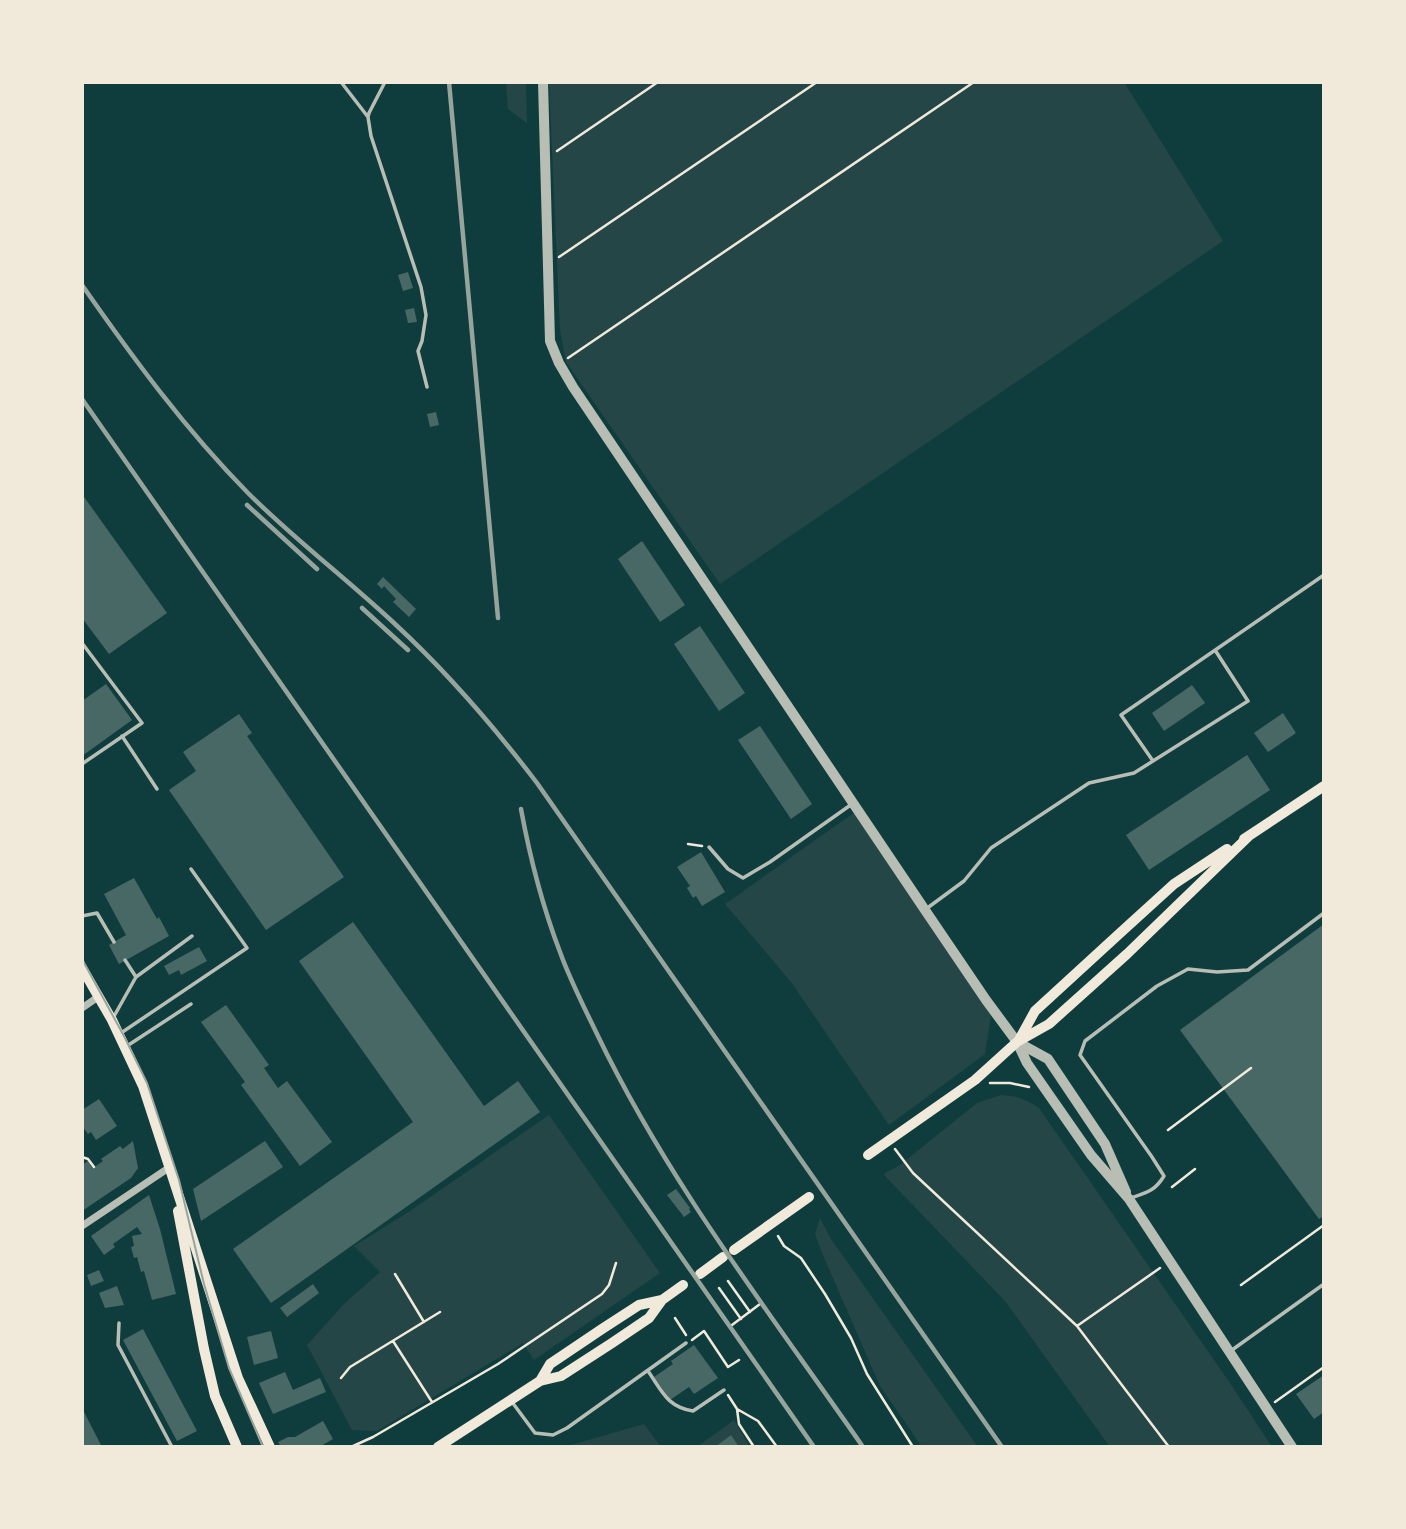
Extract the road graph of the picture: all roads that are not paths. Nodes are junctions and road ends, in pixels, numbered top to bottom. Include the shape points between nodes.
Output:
1 (341, 82) edge
2 (385, 82) edge
3 (542, 82) edge
4 (368, 117) junction
5 (427, 387) dead end
6 (1324, 575) edge
7 (82, 643) edge
8 (1215, 650) junction
9 (122, 736) junction
10 (1153, 761) junction
11 (82, 764) edge
12 (1324, 786) edge
13 (157, 789) dead end
14 (854, 803) junction
15 (1250, 835) junction
16 (709, 847) road end
17 (191, 869) dead end
18 (925, 910) junction
19 (1324, 913) edge
20 (82, 916) edge
21 (192, 936) dead end
22 (114, 942) dead end
23 (125, 960) dead end
24 (82, 968) edge
25 (136, 977) junction
26 (98, 997) junction
27 (191, 1004) dead end
28 (82, 1008) edge
29 (112, 1020) junction
30 (119, 1035) junction
31 (1017, 1042) junction
32 (125, 1047) junction
33 (868, 1155) dead end
34 (170, 1167) junction
35 (809, 1197) dead end
36 (1129, 1199) junction
37 (82, 1226) edge
38 (734, 1250) dead end
39 (723, 1257) dead end
40 (700, 1274) dead end
41 (1324, 1284) edge
42 (683, 1285) dead end
43 (662, 1300) junction
44 (118, 1323) dead end
45 (686, 1343) road end
46 (1230, 1352) junction
47 (648, 1371) junction
48 (540, 1381) junction
49 (724, 1390) road end
50 (511, 1401) junction
51 (172, 1447) edge
52 (237, 1447) edge
53 (270, 1447) edge
54 (438, 1447) edge
55 (1292, 1447) edge

1 - 4 lane
2 - 4 lane
3 - 14 street via 550,341 559,363
4 - 5 lane via 421,287 426,315 418,351
6 - 8 lane
7 - 9 lane via 142,723
8 - 10 lane via 1121,715
8 - 10 lane via 1248,701
9 - 11 lane
9 - 13 lane
10 - 18 lane via 1134,773 1089,783 992,848 964,881
12 - 15 main road
14 - 16 lane via 743,878
14 - 18 street
15 - 31 main road via 1049,1024
15 - 31 main road via 1174,884 1035,1011
17 - 30 lane via 247,948
18 - 31 street
19 - 36 lane via 1248,970 1188,969 1157,986 1085,1041 1080,1055 1164,1176 1153,1190
20 - 22 lane via 97,913
21 - 25 lane
23 - 25 lane
24 - 26 main road
25 - 29 lane
26 - 28 street
26 - 29 main road
27 - 32 lane
29 - 30 main road
30 - 32 main road
31 - 33 main road via 975,1080
31 - 36 street via 1091,1155
31 - 36 street via 1048,1059 1105,1144
32 - 34 main road via 144,1086
34 - 37 street
34 - 52 main road via 215,1396
34 - 53 main road via 238,1378
35 - 38 main road
36 - 46 street
39 - 40 main road
41 - 46 lane
42 - 43 main road
43 - 48 main road via 649,1318 612,1343 561,1376
43 - 48 main road via 639,1306 550,1364
44 - 51 lane via 118,1345
45 - 47 lane
46 - 55 street
47 - 49 lane via 670,1403 684,1410 693,1411
47 - 50 lane via 553,1435 535,1433
48 - 50 main road
50 - 54 main road

